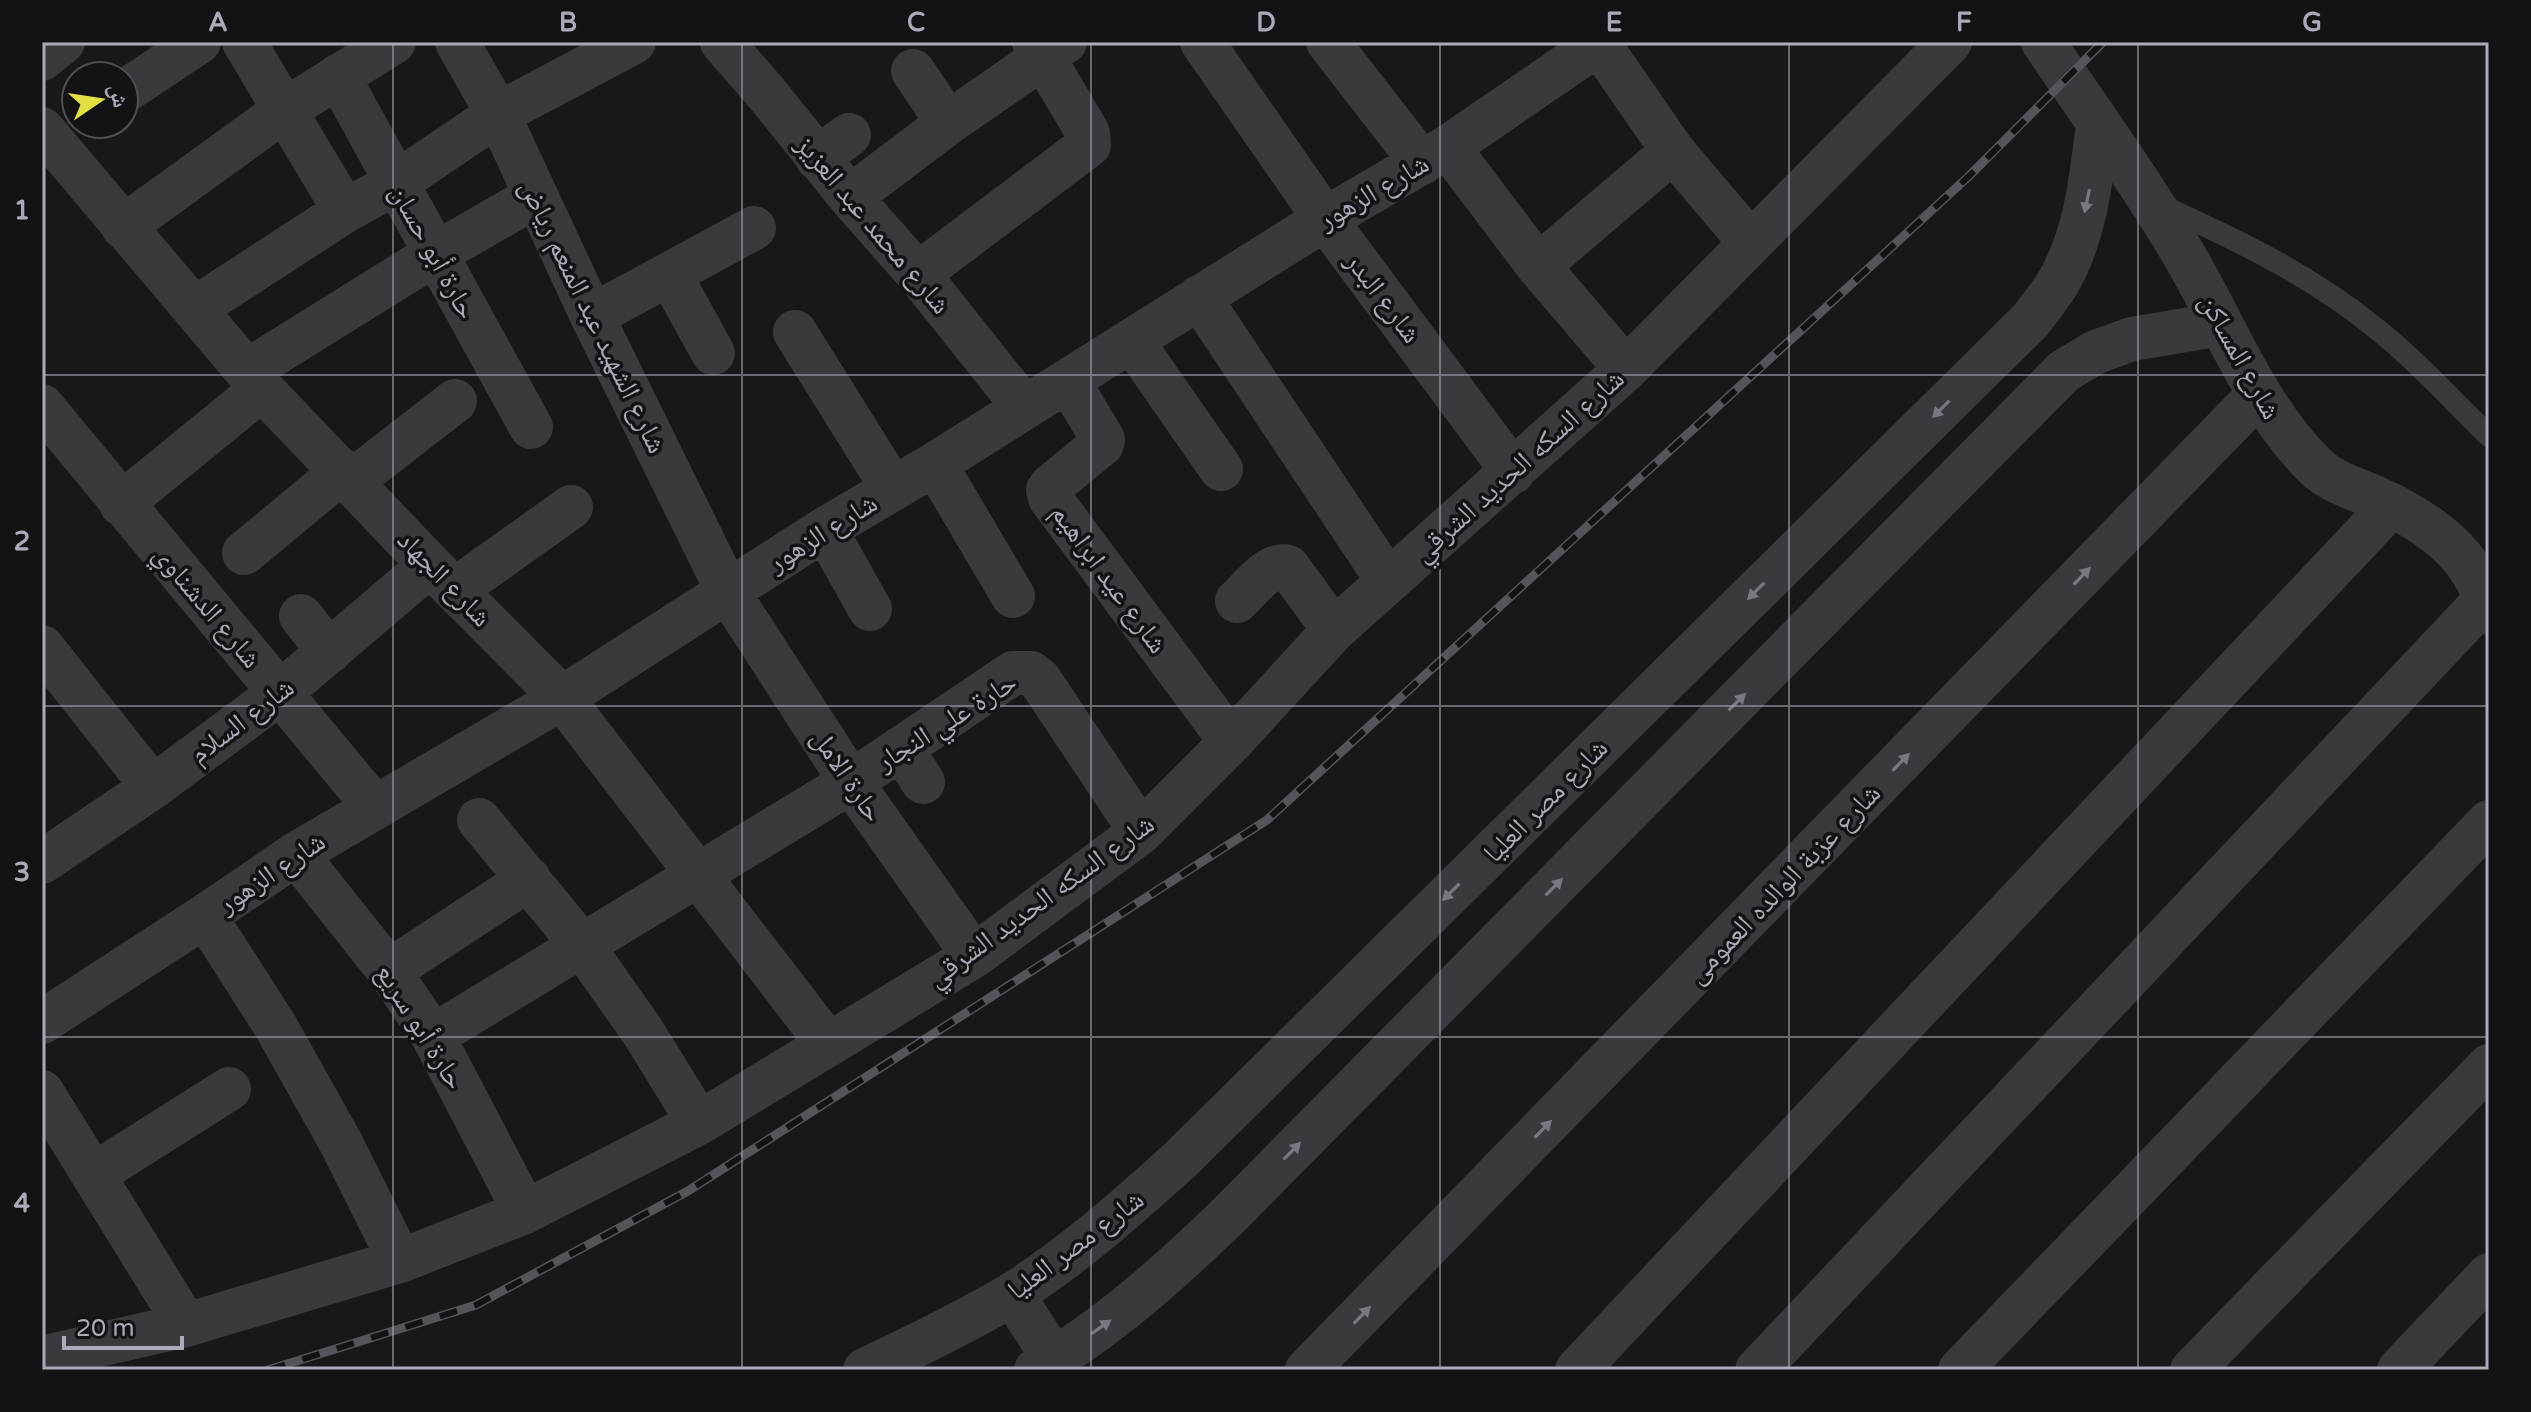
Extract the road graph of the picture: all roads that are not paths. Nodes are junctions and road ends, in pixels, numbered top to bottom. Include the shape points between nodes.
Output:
1 (63, 42) edge
2 (199, 42) edge
3 (244, 42) edge
4 (394, 42) edge
5 (457, 42) edge
6 (634, 42) edge
7 (722, 42) edge
8 (1202, 42) edge
9 (1950, 42) edge
10 (2043, 42) edge
11 (1600, 43) edge
12 (1336, 45) edge
13 (1048, 47) edge
14 (42, 59) edge
15 (913, 71) dead end
16 (338, 76) junction
17 (140, 81) edge
18 (283, 111) junction
19 (498, 114) junction
20 (948, 123) junction
21 (2098, 124) junction
22 (56, 131) edge
23 (1673, 151) junction
24 (1435, 155) junction
25 (396, 183) junction
26 (536, 196) junction
27 (850, 197) junction
28 (2151, 201) junction
29 (345, 211) junction
30 (1325, 219) junction
31 (123, 227) junction
32 (754, 228) dead end
33 (1750, 242) junction
34 (435, 254) junction
35 (1538, 266) junction
36 (918, 274) junction
37 (670, 275) junction
38 (1199, 297) junction
39 (194, 309) junction
40 (592, 316) junction
41 (2221, 324) junction
42 (795, 332) dead end
43 (1132, 341) junction
44 (713, 353) dead end
45 (1626, 369) junction
46 (255, 380) junction
47 (1068, 381) junction
48 (2258, 395) junction
49 (455, 401) dead end
50 (42, 406) edge
51 (1024, 407) junction
52 (531, 427) dead end
53 (2489, 436) edge
54 (935, 464) junction
55 (1221, 469) dead end
56 (1513, 472) junction
57 (347, 476) junction
58 (893, 489) junction
59 (121, 504) junction
60 (2392, 505) junction
61 (571, 507) dead end
62 (825, 529) junction
63 (244, 553) dead end
64 (443, 577) junction
65 (1388, 581) junction
66 (728, 592) junction
67 (1013, 596) dead end
68 (1237, 601) dead end
69 (2488, 603) edge
70 (870, 609) dead end
71 (301, 616) dead end
72 (1334, 630) junction
73 (42, 647) edge
74 (329, 652) junction
75 (281, 692) junction
76 (562, 698) junction
77 (1231, 742) junction
78 (851, 782) junction
79 (153, 787) junction
80 (374, 806) junction
81 (479, 820) dead end
82 (2489, 822) edge
83 (1141, 832) junction
84 (296, 854) junction
85 (42, 862) edge
86 (698, 877) junction
87 (529, 879) junction
88 (205, 916) junction
89 (581, 944) junction
90 (974, 956) junction
91 (389, 971) junction
92 (42, 1022) edge
93 (433, 1036) junction
94 (828, 1044) junction
95 (2489, 1066) edge
96 (229, 1089) dead end
97 (42, 1092) edge
98 (699, 1123) junction
99 (93, 1175) junction
100 (525, 1212) junction
101 (400, 1261) junction
102 (2489, 1275) edge
103 (1012, 1294) junction
104 (186, 1325) junction
105 (42, 1358) edge
106 (1045, 1365) edge
107 (865, 1370) edge
108 (1307, 1370) edge
109 (1577, 1370) edge
110 (1757, 1370) edge
111 (1960, 1370) edge
112 (2192, 1370) edge
113 (2399, 1370) edge

1 - 14 street
2 - 17 street
3 - 18 street
4 - 16 street
5 - 19 street, شارع الشهيد عبد المنعم رياض
6 - 19 street
7 - 27 street, شارع محمد عبد العزيز via 781,83 833,146
8 - 30 street, شارع البدر
9 - 33 street, شارع السكه الحديد الشرقي
10 - 21 street, شارع المساكن
11 - 23 street
11 - 24 street, شارع الزهور
12 - 24 street
13 - 20 street
13 - 36 street via 1089,145
15 - 20 street
16 - 18 street
16 - 25 street, حارة أبو حسان
18 - 29 street
18 - 31 street
19 - 25 street
19 - 26 street, شارع الشهيد عبد المنعم رياض
20 - 27 street
21 - 28 street, شارع المساكن
21 -> 103 street, شارع مصر العليا via 2076,245 2057,285 2030,321 1182,1158 1083,1243
22 - 31 street, شارع الجهاد
23 - 33 street
23 - 35 street
24 - 30 street, شارع الزهور
24 - 35 street
25 - 29 street
25 - 34 street, حارة أبو حسان
26 - 34 street
26 - 40 street, شارع الشهيد عبد المنعم رياض
27 - 36 street, شارع محمد عبد العزيز
28 - 41 street, شارع المساكن
28 - 53 lane via 2242,242 2322,289 2431,376
29 - 39 street
30 - 38 street, شارع الزهور
30 - 56 street, شارع البدر
31 - 39 street, شارع الجهاد
32 - 37 street
33 - 45 street, شارع السكه الحديد الشرقي
34 - 46 street
34 - 52 street, حارة أبو حسان
35 - 45 street
36 - 51 street, شارع محمد عبد العزيز
37 - 40 street
37 - 44 street
38 - 43 street, شارع الزهور
38 - 65 street
39 - 46 street, شارع الجهاد
40 - 66 street, شارع الشهيد عبد المنعم رياض
41 - 48 street, شارع المساكن
106 -> 41 street via 1175,1268 2064,371 2132,339
42 - 58 street
43 - 47 street, شارع الزهور
43 - 55 street
45 - 56 street, شارع السكه الحديد الشرقي
46 - 57 street, شارع الجهاد
46 - 59 street
47 - 51 street, شارع الزهور
47 - 77 street, شارع عيد ابراهيم via 1103,439 1051,486 1050,498
48 - 60 street, شارع المساكن via 2324,476
108 -> 48 street, شارع عزبة الوالده العمومى
49 - 57 street
50 - 59 street, شارع الدشناوي
51 - 54 street, شارع الزهور
54 - 58 street, شارع الزهور
54 - 67 street
56 - 65 street, شارع السكه الحديد الشرقي
57 - 63 street
57 - 64 street, شارع الجهاد
58 - 62 street, شارع الزهور
59 - 75 street, شارع الدشناوي
60 - 69 street, شارع المساكن via 2440,533 2469,563
60 - 109 street
61 - 64 street, شارع السلام
62 - 66 street, شارع الزهور
62 - 70 street
64 - 74 street, شارع السلام
64 - 76 street, شارع الجهاد
65 - 72 street, شارع السكه الحديد الشرقي
66 - 76 street, شارع الزهور
66 - 78 street, حارة الامل
68 - 72 street via 1271,569 1288,567
69 - 110 street
71 - 74 street
72 - 77 street, شارع السكه الحديد الشرقي
73 - 79 street
74 - 75 street, شارع السلام
75 - 79 street, شارع السلام
75 - 80 street, شارع الدشناوي
76 - 80 street, شارع الزهور
76 - 86 street, شارع الجهاد
77 - 83 street, شارع السكه الحديد الشرقي
78 - 83 street, حارة علي النجار via 912,765 1013,673 1031,673
78 - 86 street, حارة علي النجار
78 - 90 street, حارة الامل
79 - 85 street, شارع السلام
80 - 84 street, شارع الزهور
81 - 87 street
82 - 111 street
83 - 90 street, شارع السكه الحديد الشرقي
84 - 88 street, شارع الزهور
84 - 91 street, حارة أبو سريع
86 - 89 street, حارة علي النجار
86 - 94 street, شارع الجهاد
87 - 89 street
87 - 91 street
88 - 92 street, شارع الزهور
88 - 101 street via 276,1027
89 - 93 street, حارة علي النجار
89 - 98 street
90 - 94 street, شارع السكه الحديد الشرقي
91 - 93 street, حارة أبو سريع
93 - 100 street, حارة أبو سريع
94 - 98 street, شارع السكه الحديد الشرقي
95 - 112 street
96 - 99 street
97 - 99 street
98 - 100 street, شارع السكه الحديد الشرقي
99 - 104 street
100 - 101 street, شارع السكه الحديد الشرقي
101 - 104 street, شارع السكه الحديد الشرقي
102 - 113 street
103 - 106 street
103 - 107 street, شارع مصر العليا
104 - 105 street, شارع السكه الحديد الشرقي

